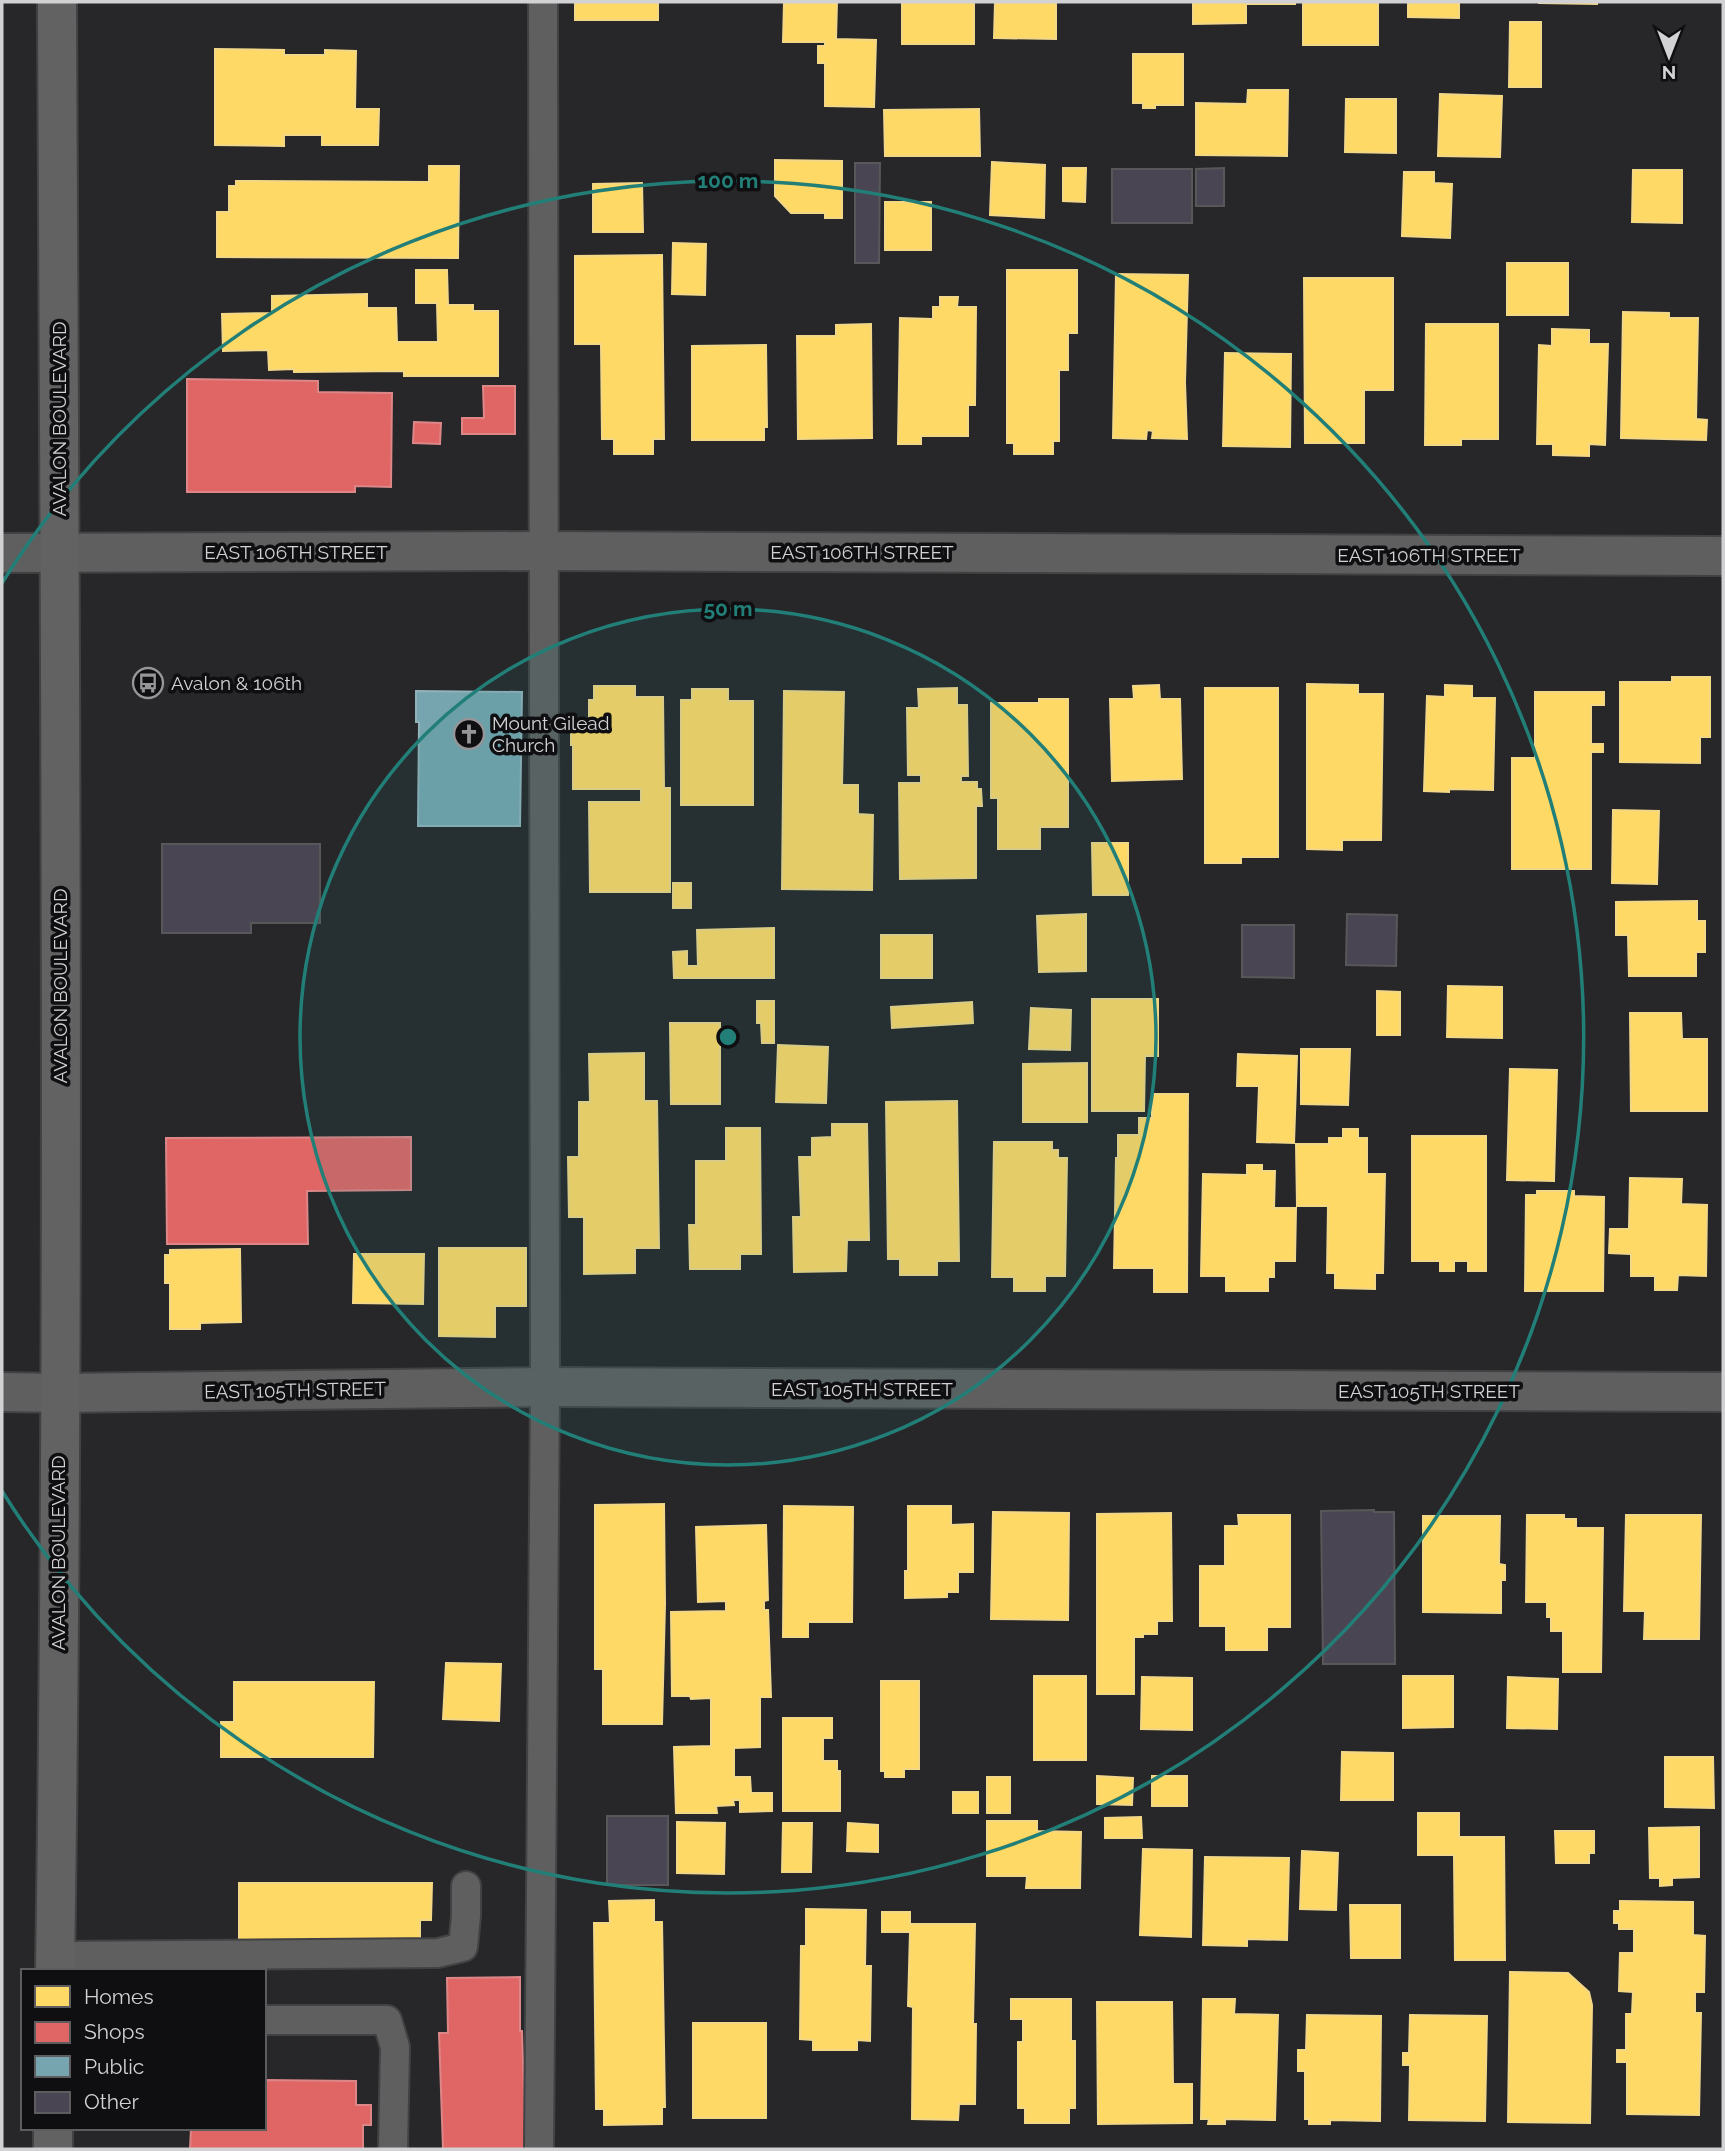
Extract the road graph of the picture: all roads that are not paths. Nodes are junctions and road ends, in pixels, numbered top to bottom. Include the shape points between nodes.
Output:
1 (57, 2) edge
2 (543, 2) edge
3 (543, 551) junction
4 (2, 552) edge
5 (60, 553) junction
6 (1723, 556) edge
7 (545, 1387) junction
8 (2, 1392) edge
9 (1723, 1392) edge
10 (60, 1393) junction
11 (466, 1886) dead end
12 (55, 1963) edge
13 (266, 2020) edge
14 (53, 2130) edge
15 (53, 2149) edge
16 (393, 2149) edge
17 (539, 2149) edge

1 - 5 main road, AVALON BOULEVARD
2 - 3 lane
3 - 5 street, EAST 106TH STREET
3 - 6 street, EAST 106TH STREET
3 - 7 lane
4 - 5 street, EAST 106TH STREET
5 - 10 main road, AVALON BOULEVARD
7 - 9 street, EAST 105TH STREET
7 - 10 street, EAST 105TH STREET
7 - 17 lane
8 - 10 street, EAST 105TH STREET
10 - 12 main road, AVALON BOULEVARD
11 - 12 lane via 463,1947 438,1953
13 - 16 lane via 387,2020 395,2047
14 - 15 main road

